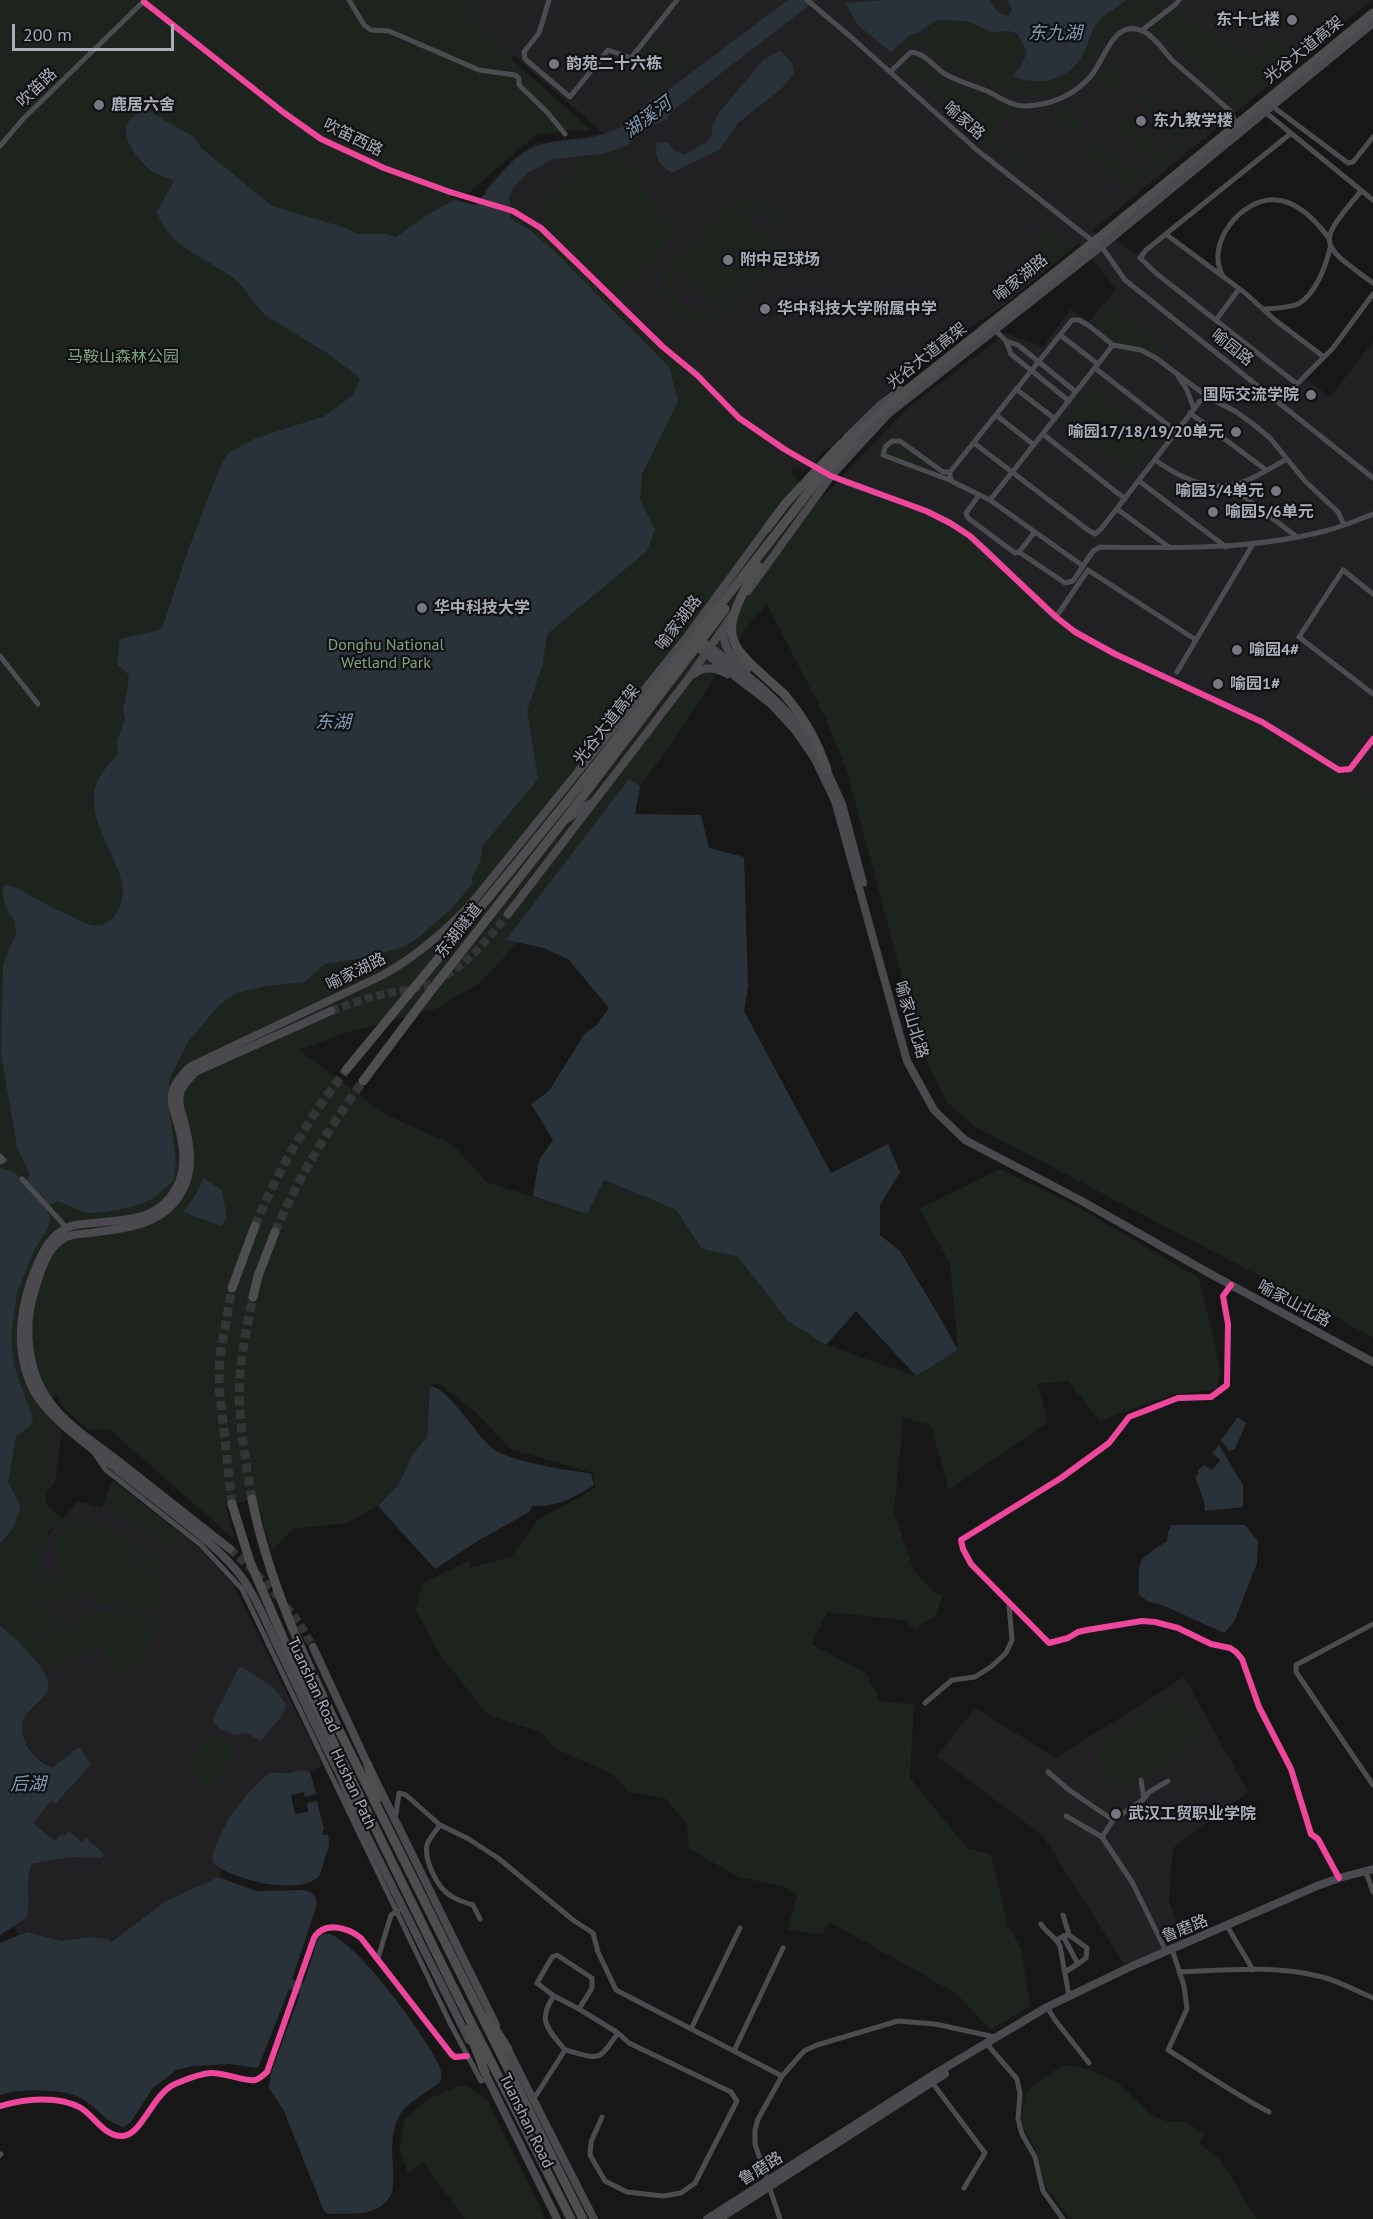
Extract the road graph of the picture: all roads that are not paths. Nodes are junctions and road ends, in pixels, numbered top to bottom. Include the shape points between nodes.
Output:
1 (350, 0) edge
2 (549, 0) edge
3 (677, 0) edge
4 (807, 0) edge
5 (1179, 0) edge
6 (145, 1) edge
7 (1373, 11) edge
8 (1373, 18) edge
9 (1373, 23) edge
10 (1141, 30) junction
11 (890, 72) junction
12 (1272, 106) junction
13 (1265, 112) junction
14 (1235, 122) junction
15 (565, 134) dead end
16 (1290, 134) junction
17 (1373, 137) edge
18 (0, 146) edge
19 (1361, 190) junction
20 (1373, 200) edge
21 (1167, 235) junction
22 (1328, 237) junction
23 (1100, 247) junction
24 (1330, 248) junction
25 (1109, 255) joint
26 (1226, 279) junction
27 (1373, 283) edge
28 (1239, 289) junction
29 (1373, 294) edge
30 (1265, 309) junction
31 (1215, 320) junction
32 (996, 331) junction
33 (1060, 335) junction
34 (1006, 341) junction
35 (1113, 345) junction
36 (1324, 357) junction
37 (1038, 361) junction
38 (1097, 366) junction
39 (1032, 369) junction
40 (1175, 372) junction
41 (1016, 389) junction
42 (1076, 393) junction
43 (1209, 398) junction
44 (1069, 401) junction
45 (1192, 411) junction
46 (996, 415) junction
47 (1055, 419) junction
48 (861, 431) junction
49 (1177, 432) junction
50 (1043, 434) junction
51 (974, 443) junction
52 (1034, 445) junction
53 (1287, 459) junction
54 (1155, 460) junction
55 (816, 466) junction
56 (1266, 470) junction
57 (950, 472) junction
58 (1013, 473) junction
59 (831, 476) junction
60 (1373, 478) edge
61 (1139, 481) junction
62 (953, 482) junction
63 (1230, 486) junction
64 (979, 495) junction
65 (1125, 499) junction
66 (990, 500) junction
67 (1117, 509) junction
68 (1373, 514) edge
69 (1344, 525) junction
70 (767, 528) junction
71 (1034, 532) junction
72 (1095, 534) junction
73 (1297, 537) junction
74 (1253, 544) junction
75 (1100, 547) junction
76 (1170, 548) junction
77 (1226, 548) junction
78 (1019, 552) junction
79 (1083, 566) junction
80 (758, 567) junction
81 (1373, 594) edge
82 (1056, 617) junction
83 (729, 621) junction
84 (688, 635) junction
85 (1196, 640) junction
86 (708, 650) junction
87 (0, 656) edge
88 (1178, 672) dead end
89 (688, 679) junction
90 (762, 692) junction
91 (1373, 694) edge
92 (38, 704) dead end
93 (1373, 739) edge
94 (827, 770) junction
95 (572, 794) junction
96 (595, 800) junction
97 (563, 822) junction
98 (508, 914) tunnel mouth
99 (331, 1011) tunnel mouth
100 (346, 1070) tunnel mouth
101 (363, 1081) tunnel mouth
102 (22, 1179) dead end
103 (255, 1226) tunnel mouth
104 (66, 1227) junction
105 (275, 1232) tunnel mouth
106 (1231, 1285) junction
107 (232, 1288) tunnel mouth
108 (254, 1297) tunnel mouth
109 (1373, 1356) edge
110 (1373, 1362) edge
111 (93, 1450) junction
112 (252, 1499) tunnel mouth
113 (232, 1504) tunnel mouth
114 (230, 1549) tunnel mouth
115 (1009, 1605) junction
116 (1373, 1624) edge
117 (313, 1647) tunnel mouth
118 (925, 1703) dead end
119 (368, 1765) junction
120 (1048, 1772) dead end
121 (1141, 1780) dead end
122 (1168, 1781) dead end
123 (1373, 1785) edge
124 (354, 1797) junction
125 (1144, 1799) junction
126 (394, 1814) junction
127 (1066, 1816) dead end
128 (1113, 1820) junction
129 (385, 1821) junction
130 (440, 1825) junction
131 (1102, 1838) junction
132 (1369, 1871) edge
133 (1339, 1878) junction
134 (1373, 1892) edge
135 (399, 1910) junction
136 (1063, 1915) dead end
137 (480, 1919) dead end
138 (1041, 1924) dead end
139 (1227, 1926) junction
140 (740, 1928) dead end
141 (1063, 1937) junction
142 (783, 1948) dead end
143 (1169, 1950) junction
144 (378, 1958) dead end
145 (1078, 1964) junction
146 (1253, 1970) junction
147 (1065, 1972) junction
148 (1179, 1972) junction
149 (463, 1980) junction
150 (451, 1983) junction
151 (554, 1996) junction
152 (1069, 1996) junction
153 (1373, 1998) edge
154 (1047, 2007) junction
155 (579, 2009) junction
156 (1012, 2027) junction
157 (691, 2029) junction
158 (618, 2033) junction
159 (995, 2037) junction
160 (987, 2044) junction
161 (508, 2049) junction
162 (565, 2050) junction
163 (734, 2051) junction
164 (1089, 2063) dead end
165 (486, 2075) junction
166 (782, 2076) junction
167 (930, 2080) junction
168 (533, 2100) junction
169 (1269, 2112) dead end
170 (602, 2117) dead end
171 (769, 2183) junction
172 (964, 2188) dead end
173 (558, 2219) edge
174 (571, 2219) edge
175 (583, 2219) edge
176 (594, 2219) edge
177 (707, 2219) edge
178 (719, 2219) edge
179 (780, 2219) edge
180 (1063, 2219) edge

1 - 15 street via 371,30 389,31 479,70 515,75 519,85
2 - 3 street via 539,33 524,52 525,59 570,97 608,50 631,58
4 - 11 street, 喻家路
5 - 10 street
6 - 18 street, 吹笛路
6 - 55 street, 吹笛西路 via 295,121 336,147 384,168 513,211 551,237 739,417
7 - 14 main road, 喻家湖路
7 - 48 highway, 光谷大道高架, bridge via 1053,276 884,408
8 - 80 highway, 光谷大道高架, bridge via 886,411 821,482
9 - 12 main road, 喻家湖路
10 - 11 street via 1122,30 1111,39 1101,62 1084,83 1059,100 1041,104 1005,102 944,73 917,53 911,52
10 - 14 street via 1231,112
11 - 23 street, 喻家路 via 977,150
12 - 13 main road, 喻家湖路
12 - 17 street via 1348,163
13 - 16 street
13 - 23 main road, 喻家湖路, bridge
14 - 55 main road, 喻家湖路, bridge via 879,406
16 - 19 street
16 - 21 street
19 - 20 street
19 - 22 street via 1332,226
21 - 26 street
21 - 31 street via 1140,258
22 - 24 street
22 - 26 street via 1310,217 1286,202 1267,200 1257,204 1240,213 1221,240 1221,273
23 - 25 street, 喻家路
23 - 32 main road, 喻家湖路, bridge
24 - 27 street
24 - 30 street via 1326,267 1298,304
25 - 60 street, 喻园路 via 1125,279
26 - 28 street
28 - 30 street
28 - 31 street
29 - 36 street
30 - 36 street
31 - 36 street via 1298,384
32 - 34 street
32 - 59 main road, 喻家湖路 via 888,414
33 - 35 street via 1072,320 1079,320
33 - 37 street
33 - 38 street
34 - 37 street
34 - 39 street via 1011,354
35 - 38 street
35 - 40 street via 1141,350
37 - 39 street
37 - 42 street
38 - 42 street
38 - 49 street
39 - 41 street
39 - 44 street
40 - 43 street
40 - 45 street via 1187,390
41 - 46 street
41 - 47 street
42 - 44 street
43 - 45 street via 1200,401
43 - 53 street via 1253,424
44 - 47 street
45 - 49 street
45 - 56 street
46 - 51 street
46 - 52 street
47 - 50 street
48 - 70 highway, bridge via 841,444
48 - 95 highway, 光谷大道高架, bridge via 818,480
49 - 54 street
50 - 52 street
50 - 65 street
51 - 57 street
51 - 58 street
52 - 58 street
53 - 56 street
53 - 69 street via 1338,512
54 - 61 street
54 - 63 street via 1198,482
55 - 59 street, 吹笛西路
55 - 70 main road, 喻家湖路
56 - 63 street
57 - 62 street
57 - 62 street via 943,472 900,441 885,447 883,455
58 - 66 street
58 - 72 street
59 - 82 street, 吹笛西路 via 950,523 970,536
59 - 83 main road, 喻家湖路
61 - 65 street
61 - 77 street
62 - 64 street
63 - 73 street
64 - 66 street
64 - 78 street via 966,513 968,518 1015,553
65 - 67 street
66 - 71 street
67 - 72 street
67 - 76 street
68 - 69 street
69 - 73 street
70 - 84 main road, 喻家湖路
71 - 78 street
71 - 79 street
72 - 75 street
73 - 74 street
74 - 77 street
74 - 85 street
75 - 76 street
75 - 79 street
76 - 77 street
78 - 79 street via 1065,583 1073,581
80 - 94 highway, bridge via 736,606 731,621 732,637 747,662 784,694 804,718
80 - 95 highway, 光谷大道高架, bridge
81 - 91 street via 1343,570 1299,637
82 - 85 street via 1088,570
82 - 93 street, 吹笛西路 via 1115,654 1262,722 1339,770 1350,769
83 - 86 main road, 喻家湖路
83 - 90 main road via 723,640
84 - 86 main road, 喻家山北路
84 - 95 main road, 喻家湖路
85 - 88 street
86 - 89 main road, 喻家湖路
86 - 90 main road, 喻家山北路
87 - 92 street
89 - 90 main road via 701,669 714,668
89 - 96 main road, 喻家湖路
90 - 94 main road, 喻家山北路 via 802,729
90 - 106 main road, 喻家山北路 via 805,744 835,801 907,1061 934,1110 965,1140
94 - 109 main road, 喻家山北路 via 842,804 912,1059 938,1107 968,1136 1083,1195
95 - 97 highway, 东湖隧道
95 - 100 highway, 东湖隧道, bridge
95 - 104 main road, 喻家湖路 via 441,935 410,960 191,1066 181,1076 171,1100 183,1144 184,1168 166,1201 140,1216
96 - 97 main road
96 - 98 main road, 喻家湖路
97 - 101 highway, 东湖隧道
99 - 114 main road, 喻家湖路 via 195,1072 181,1092 191,1168 178,1199 146,1221 60,1241 51,1251 31,1304 28,1323 33,1366 50,1402 67,1420
102 - 104 street
103 - 107 highway
104 - 111 main road, Tuanshan Road via 48,1244 35,1269 23,1306 21,1340 26,1371 36,1393 59,1422
105 - 108 highway
106 - 110 main road, 喻家山北路
106 - 115 street via 1223,1296 1228,1324 1227,1385 1211,1397 1178,1398 1129,1417 1109,1443 961,1540 971,1564
111 - 124 main road, Tuanshan Road via 206,1539 243,1579
111 - 135 street, Hushan Path via 106,1470 210,1552 242,1589
112 - 129 highway, Tuanshan Road via 266,1561 286,1616
113 - 124 highway, Tuanshan Road via 270,1613
115 - 118 street via 1012,1640 1006,1653 975,1677 952,1680
115 - 133 street via 1048,1643 1078,1632 1142,1621 1178,1628 1236,1652 1291,1769 1311,1834 1318,1839
116 - 123 street via 1296,1665 1296,1672
117 - 119 main road, Tuanshan Road
119 - 126 main road, Tuanshan Road
119 - 129 highway
120 - 128 street
121 - 125 street
122 - 125 street
124 - 135 main road, Tuanshan Road
124 - 150 highway, Tuanshan Road
125 - 128 street
126 - 130 street via 399,1793
126 - 161 main road, Tuanshan Road
127 - 131 street
128 - 131 street
129 - 149 highway, Tuanshan Road
130 - 137 street via 428,1841 430,1866 449,1895 473,1905
130 - 157 street via 498,1858 593,1933 616,1990
131 - 143 street via 1132,1882
132 - 133 main road, 鲁磨路
132 - 134 street
133 - 139 main road, 鲁磨路
135 - 144 street via 391,1915
135 - 165 main road, Tuanshan Road
136 - 141 street
138 - 141 street via 1044,1930
139 - 143 main road, 鲁磨路
139 - 146 street
140 - 157 street
141 - 145 street
141 - 145 street via 1087,1948 1086,1958
141 - 147 street
142 - 163 street
143 - 148 street
143 - 152 main road, 鲁磨路
145 - 147 street
146 - 148 street
146 - 153 street via 1297,1971 1324,1977
147 - 152 street
148 - 169 street via 1187,2009 1168,2050
149 - 161 highway
149 - 175 highway, Tuanshan Road
150 - 165 highway via 449,1990
150 - 174 highway, Tuanshan Road
151 - 155 street
151 - 155 street via 537,1983 557,1955 592,1978 592,1988
151 - 162 street via 545,2013 545,2024
152 - 154 main road, 鲁磨路
154 - 156 main road, 鲁磨路
154 - 164 street
155 - 158 street
156 - 159 main road, 鲁磨路
156 - 160 main road, 鲁磨路
157 - 163 street
158 - 162 street via 603,2054 594,2057
158 - 170 street via 629,2043 731,2092 737,2101 695,2183 681,2193 663,2196 627,2192 605,2181 590,2155
159 - 160 main road, 鲁磨路
159 - 166 street via 935,2024 898,2021 804,2051
160 - 167 main road, 鲁磨路
160 - 180 street via 1017,2079 1022,2134 1035,2157 1043,2191
161 - 168 main road, Tuanshan Road
162 - 168 street
163 - 166 street
165 - 173 main road, Tuanshan Road
166 - 171 street via 755,2130 755,2144
167 - 171 main road, 鲁磨路
167 - 172 street via 985,2153
168 - 176 main road, Tuanshan Road
171 - 177 main road, 鲁磨路
171 - 178 main road, 鲁磨路
171 - 179 street

